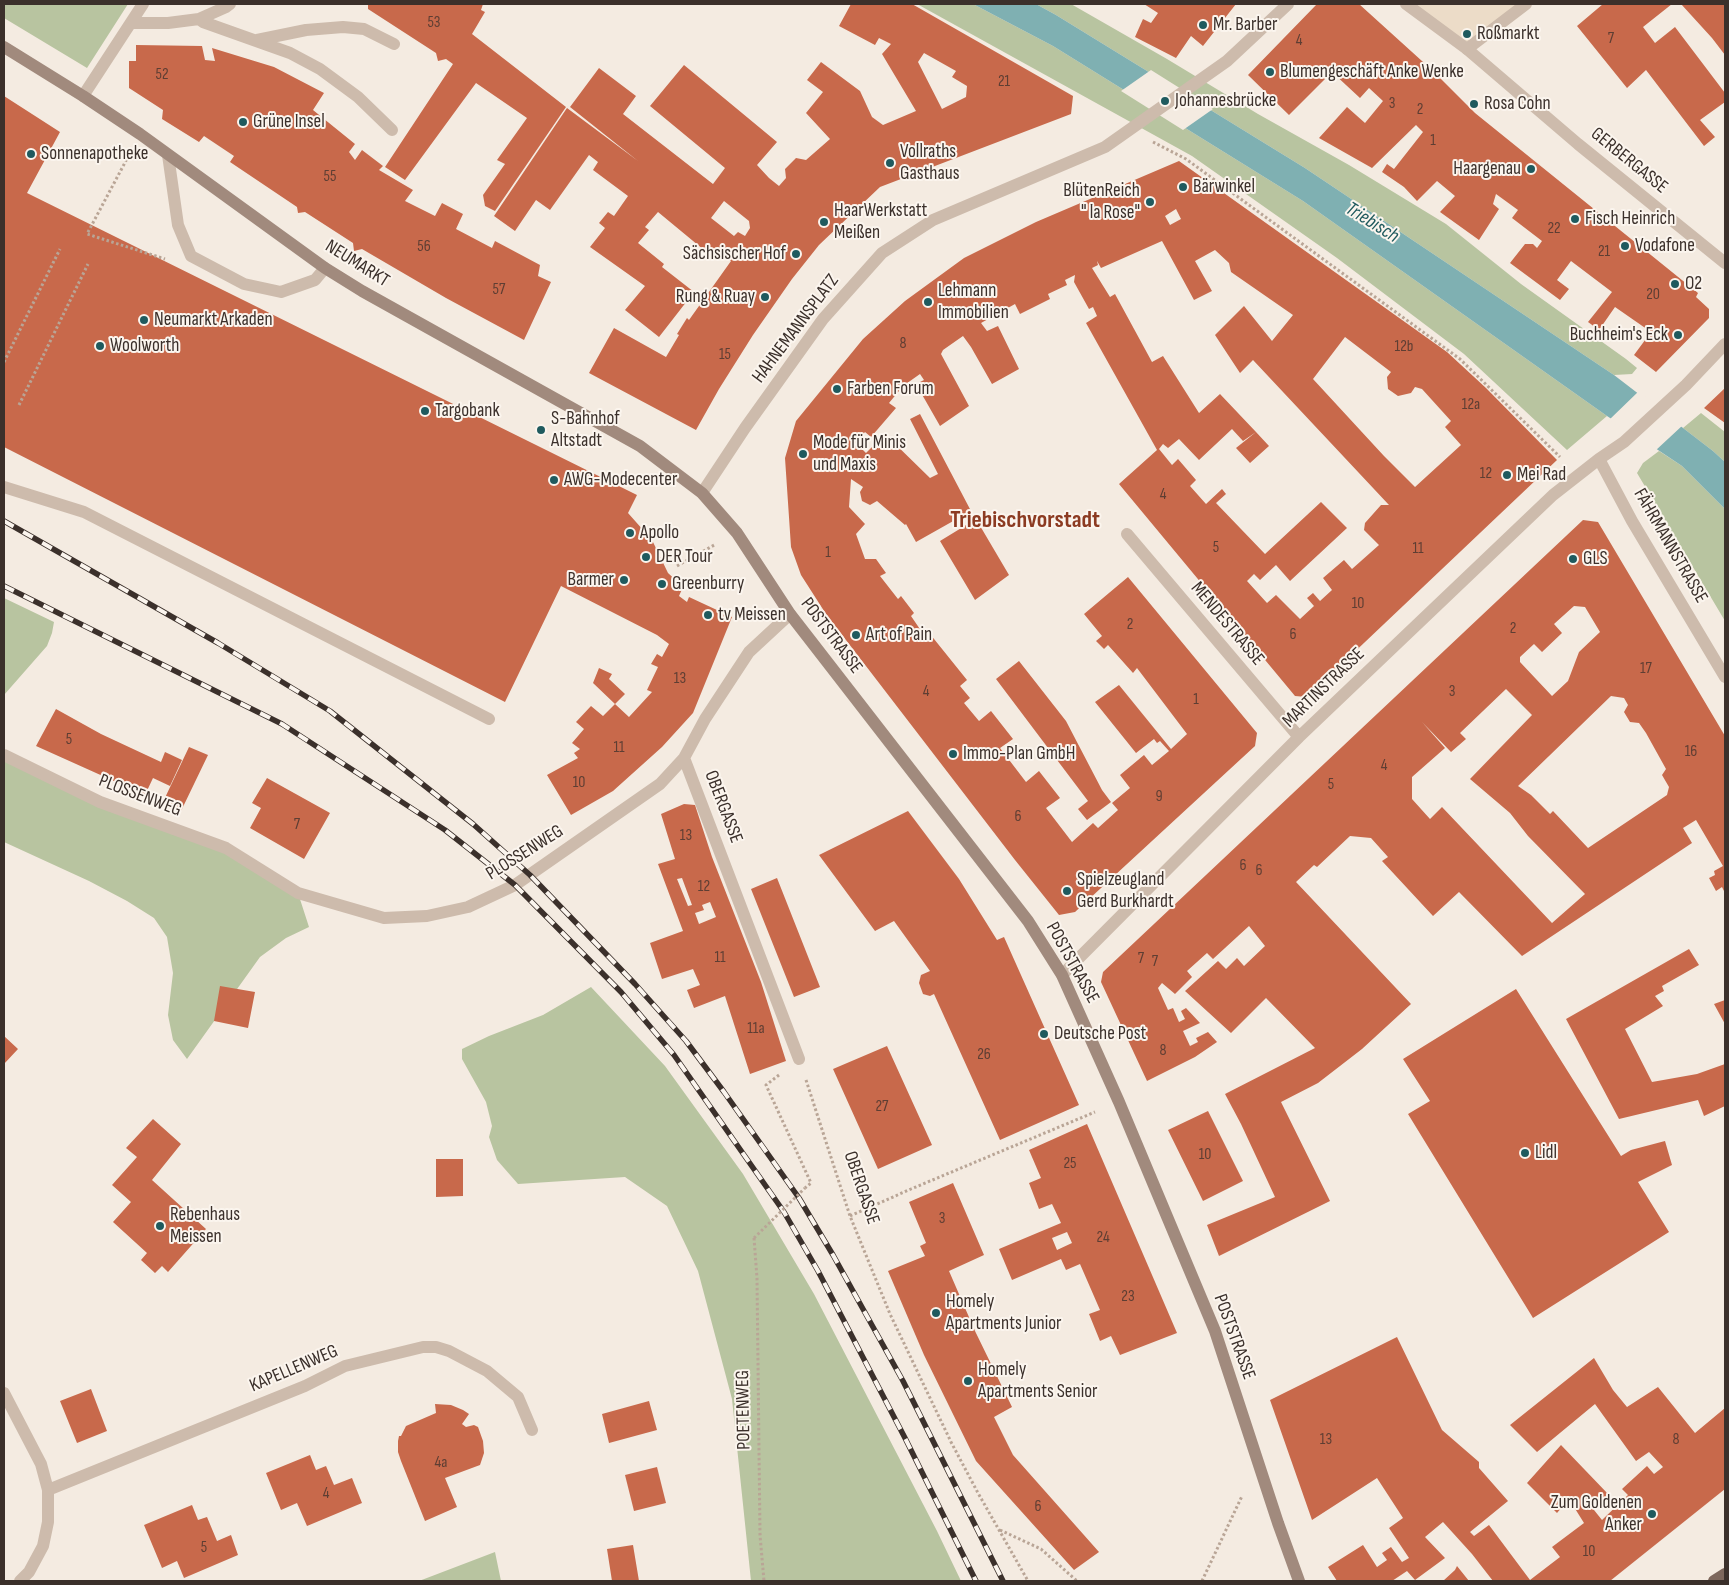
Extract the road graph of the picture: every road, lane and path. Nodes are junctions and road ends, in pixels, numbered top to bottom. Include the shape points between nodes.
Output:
1 (143, 4) edge
2 (230, 4) edge
3 (1288, 4) edge
4 (1406, 4) edge
5 (1526, 4) edge
6 (199, 19) junction
7 (131, 23) junction
8 (257, 40) junction
9 (394, 44) dead end
10 (4, 46) edge
11 (1467, 49) junction
12 (83, 96) junction
13 (1133, 127) junction
14 (392, 130) dead end
15 (140, 134) junction
16 (168, 154) junction
17 (87, 234) dead end
18 (60, 250) dead end
19 (1725, 263) edge
20 (88, 264) dead end
21 (325, 268) junction
22 (1725, 344) edge
23 (4, 362) edge
24 (18, 405) dead end
25 (1599, 459) junction
26 (1578, 475) junction
27 (4, 487) edge
28 (702, 493) junction
29 (737, 533) junction
30 (1127, 534) dead end
31 (677, 566) dead end
32 (790, 614) junction
33 (1725, 677) edge
34 (489, 719) dead end
35 (1299, 737) junction
36 (4, 754) edge
37 (684, 758) junction
38 (1062, 975) junction
39 (799, 1059) joint
40 (766, 1085) dead end
41 (1119, 1102) junction
42 (850, 1216) junction
43 (4, 1393) edge
44 (532, 1430) dead end
45 (1257, 1462) junction
46 (48, 1490) junction
47 (1000, 1530) junction
48 (1725, 1574) edge
49 (20, 1581) edge
50 (764, 1581) edge
51 (1028, 1581) edge
52 (1076, 1581) edge
53 (1202, 1581) edge
54 (1299, 1581) edge
55 (1714, 1581) edge

1 - 7 street
2 - 6 street
3 - 13 street via 1227,61
4 - 11 street
5 - 11 street
6 - 7 street
6 - 8 street
7 - 12 street
8 - 9 street via 306,30 343,27 364,29
8 - 14 street via 320,69 358,97
10 - 12 main road, NEUMARKT
11 - 19 street, GERBERGASSE
12 - 15 main road, NEUMARKT
13 - 26 path via 1153,142 1186,158 1460,358
13 - 28 street, HAHNEMANNSPLATZ via 1105,147 933,220 882,253 823,319
15 - 16 main road, NEUMARKT
15 - 17 path
16 - 21 main road, NEUMARKT
16 - 21 street via 178,225 191,256 244,284 281,292 315,280
18 - 23 path
20 - 24 path
21 - 28 main road, NEUMARKT via 640,446
22 - 25 street, MARTINSTRASSE via 1624,442
25 - 26 street, MARTINSTRASSE
25 - 33 street, FÄHRMANNSTRASSE
26 - 35 street, MARTINSTRASSE via 1553,495
27 - 34 street via 84,512
28 - 29 main road, POSTSTRASSE
29 - 31 path
29 - 32 main road, POSTSTRASSE
30 - 35 street, MENDESTRASSE
32 - 37 street, PLOSSENWEG via 749,652
32 - 38 main road, POSTSTRASSE via 1028,921
35 - 38 street, MARTINSTRASSE
36 - 37 street, PLOSSENWEG via 100,802 226,848 298,893 384,918 426,916 468,907 515,885 660,784
37 - 39 street, OBERGASSE
38 - 41 main road, POSTSTRASSE
39 - 42 path, OBERGASSE
40 - 50 path, POETENWEG, bridge via 811,1183 754,1238 760,1535
41 - 42 path
41 - 45 main road, POSTSTRASSE via 1215,1331
42 - 47 path, OBERGASSE via 926,1391
43 - 46 street via 41,1464
44 - 46 street, KAPELLENWEG via 518,1397 487,1371 443,1349 423,1347 345,1366 305,1386
45 - 53 path
45 - 54 main road, POSTSTRASSE
46 - 49 street via 48,1522 43,1546 29,1572
47 - 51 path, OBERGASSE
47 - 52 path via 1041,1549
48 - 55 main road

